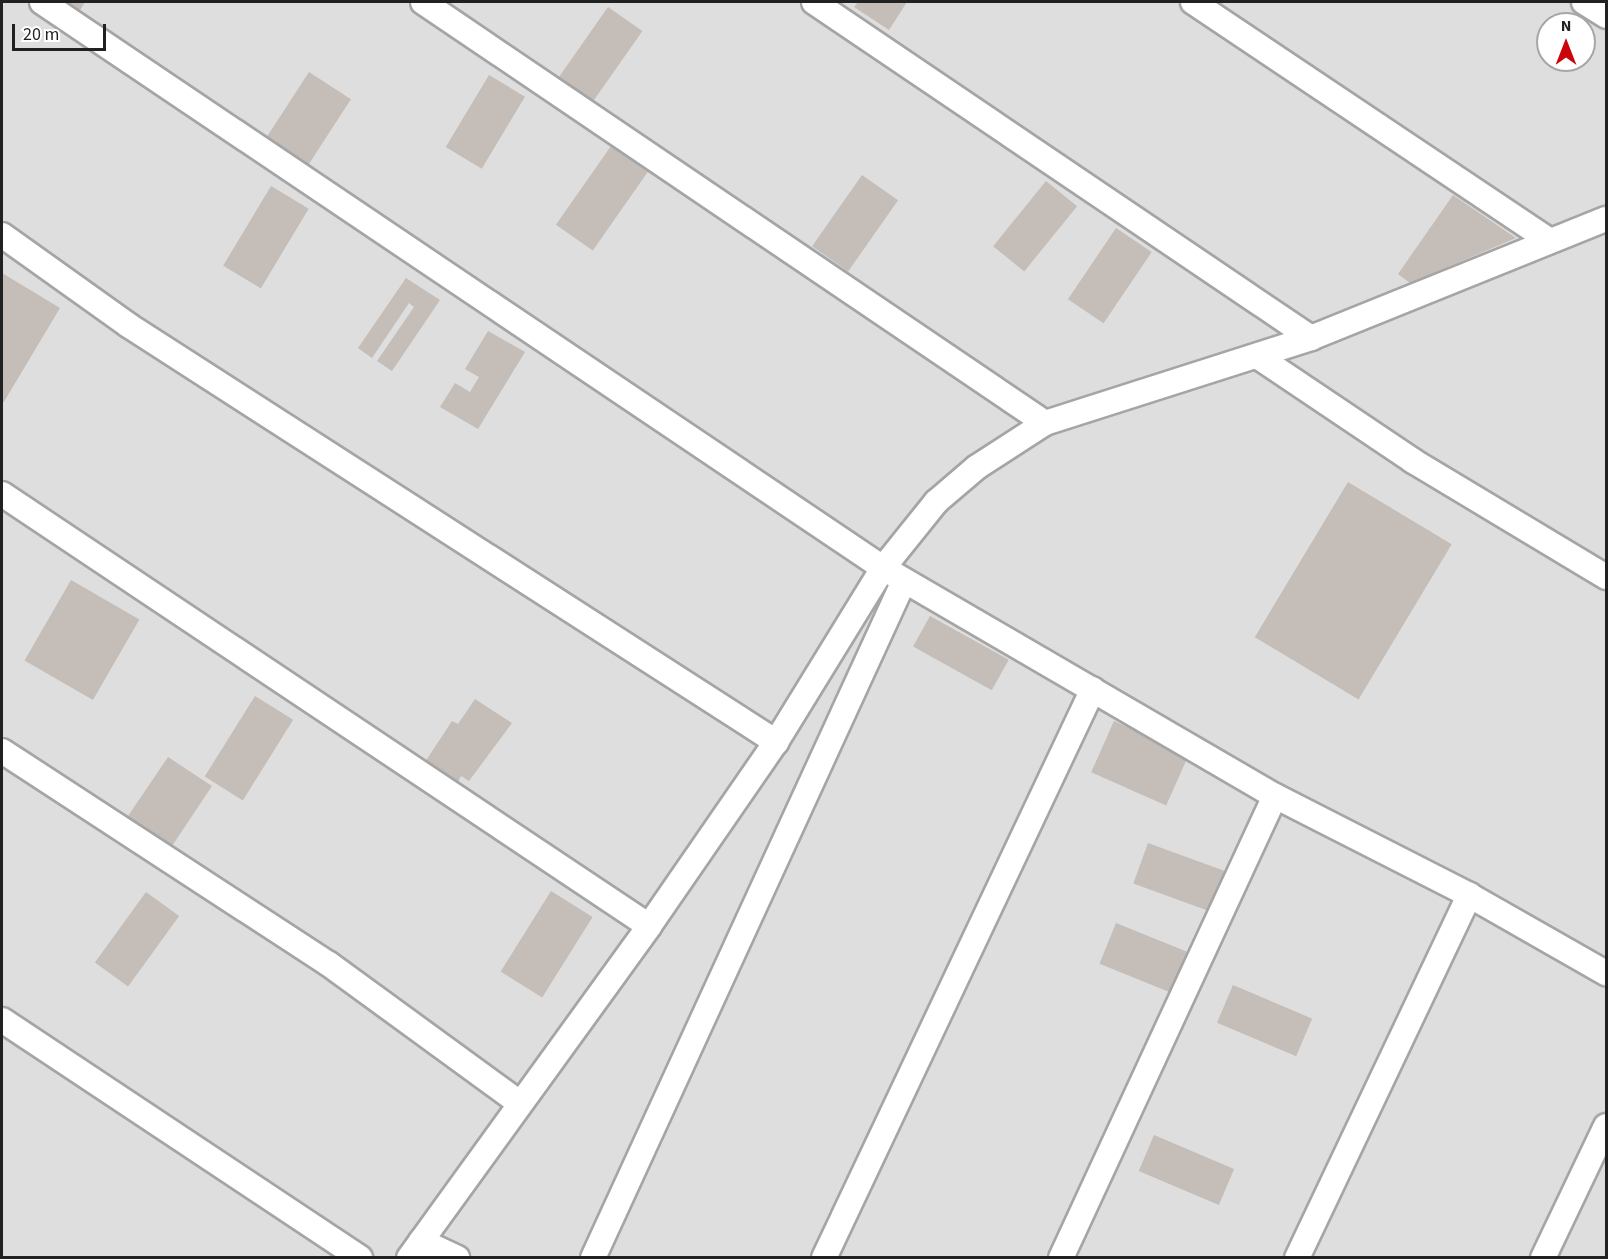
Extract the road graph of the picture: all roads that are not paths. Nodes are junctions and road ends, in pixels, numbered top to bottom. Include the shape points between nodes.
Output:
1 (42, 2) edge
2 (423, 2) edge
3 (814, 2) edge
4 (1193, 2) edge
5 (1584, 2) edge
6 (1606, 16) edge
7 (1606, 219) edge
8 (2, 235) edge
9 (1548, 240) junction
10 (1311, 338) junction
11 (1257, 356) junction
12 (1045, 423) junction
13 (2, 494) edge
14 (883, 568) junction
15 (1606, 577) edge
16 (904, 580) junction
17 (1093, 689) junction
18 (776, 742) junction
19 (2, 751) edge
20 (1275, 796) junction
21 (1469, 895) junction
22 (649, 926) junction
23 (1606, 974) edge
24 (2, 1020) edge
25 (518, 1102) junction
26 (1606, 1126) edge
27 (415, 1249) edge
28 (360, 1257) edge
29 (457, 1257) edge
30 (593, 1257) edge
31 (824, 1257) edge
32 (1061, 1257) edge
33 (1297, 1257) edge
34 (1543, 1257) edge

1 - 14 street
2 - 12 street
3 - 10 street
4 - 9 street
5 - 6 street
7 - 9 street
8 - 18 street via 128,325
9 - 10 street
10 - 11 street
11 - 12 street
11 - 15 street via 1413,461
12 - 14 street via 977,466 936,502
13 - 22 street
14 - 16 street
14 - 18 street
16 - 17 street
16 - 30 street
17 - 20 street
17 - 31 street
18 - 22 street
19 - 25 street via 329,964
20 - 21 street
20 - 32 street
21 - 23 street
21 - 33 street
22 - 25 street
24 - 28 street
25 - 27 street
26 - 34 street
27 - 29 street

